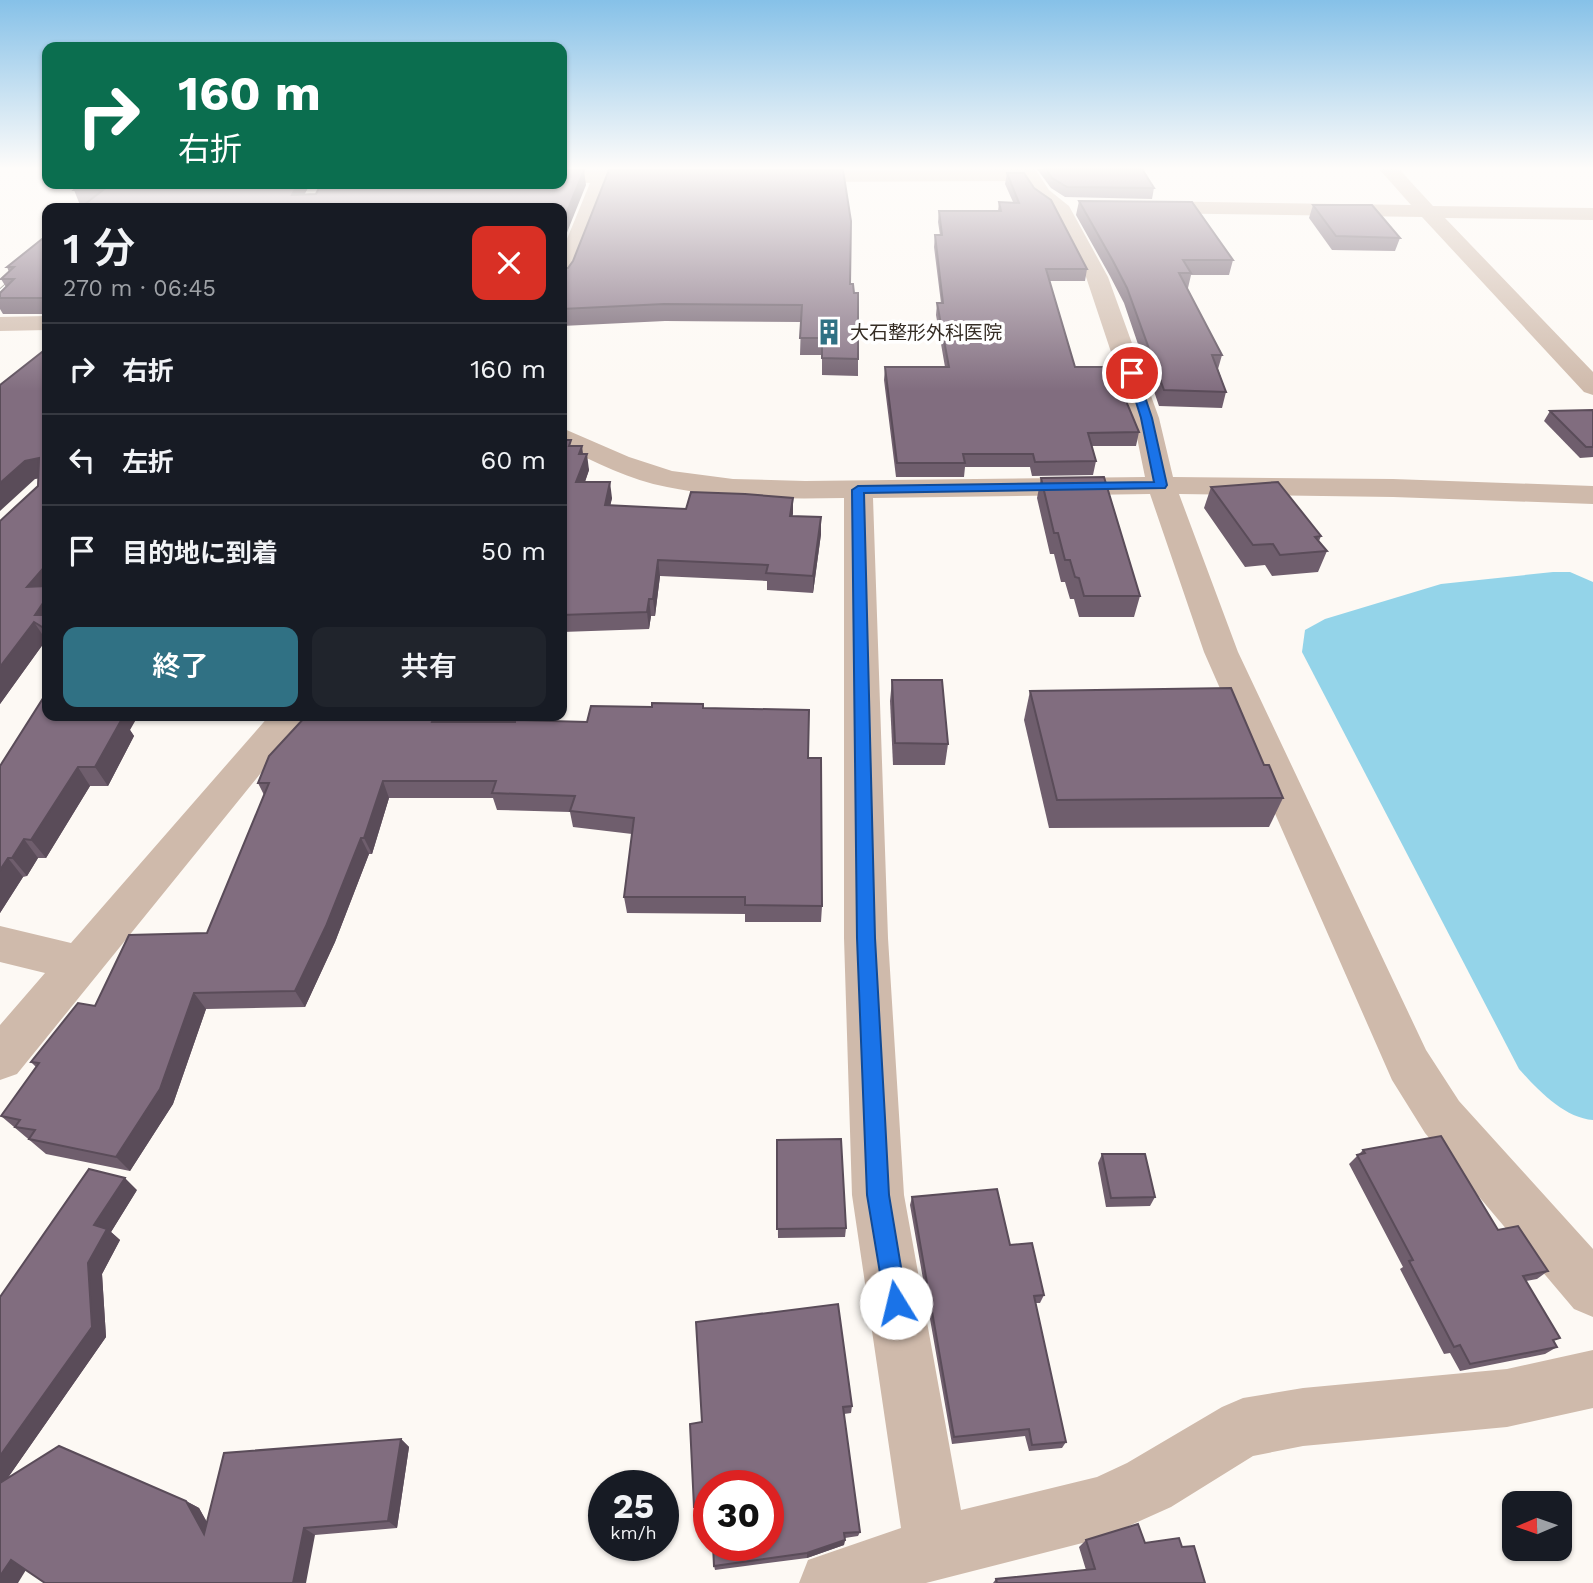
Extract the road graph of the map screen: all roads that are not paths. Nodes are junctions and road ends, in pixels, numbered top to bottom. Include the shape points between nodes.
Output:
1 (576, 243) edge
2 (1085, 243) edge
3 (1459, 243) edge
4 (567, 264) edge
5 (42, 323) edge
6 (0, 324) edge
7 (1593, 387) edge
8 (567, 438) edge
9 (1161, 485) junction
10 (858, 490) junction
11 (1593, 495) edge
12 (285, 721) edge
13 (0, 944) edge
14 (80, 964) junction
15 (0, 1059) edge
16 (1593, 1290) edge
17 (1593, 1379) edge
18 (936, 1548) junction
19 (831, 1583) edge

1 - 4 street
2 - 9 street via 1125,350
3 - 7 street
5 - 6 street
8 - 10 street via 668,479 733,488
9 - 10 street
9 - 11 street
9 - 16 street via 1221,652 1409,1065 1442,1117
10 - 18 street via 866,938 878,1195
12 - 14 street
13 - 14 street
14 - 15 street
17 - 18 street via 1507,1398 1303,1417 1243,1428 1149,1485 1102,1507
18 - 19 street

